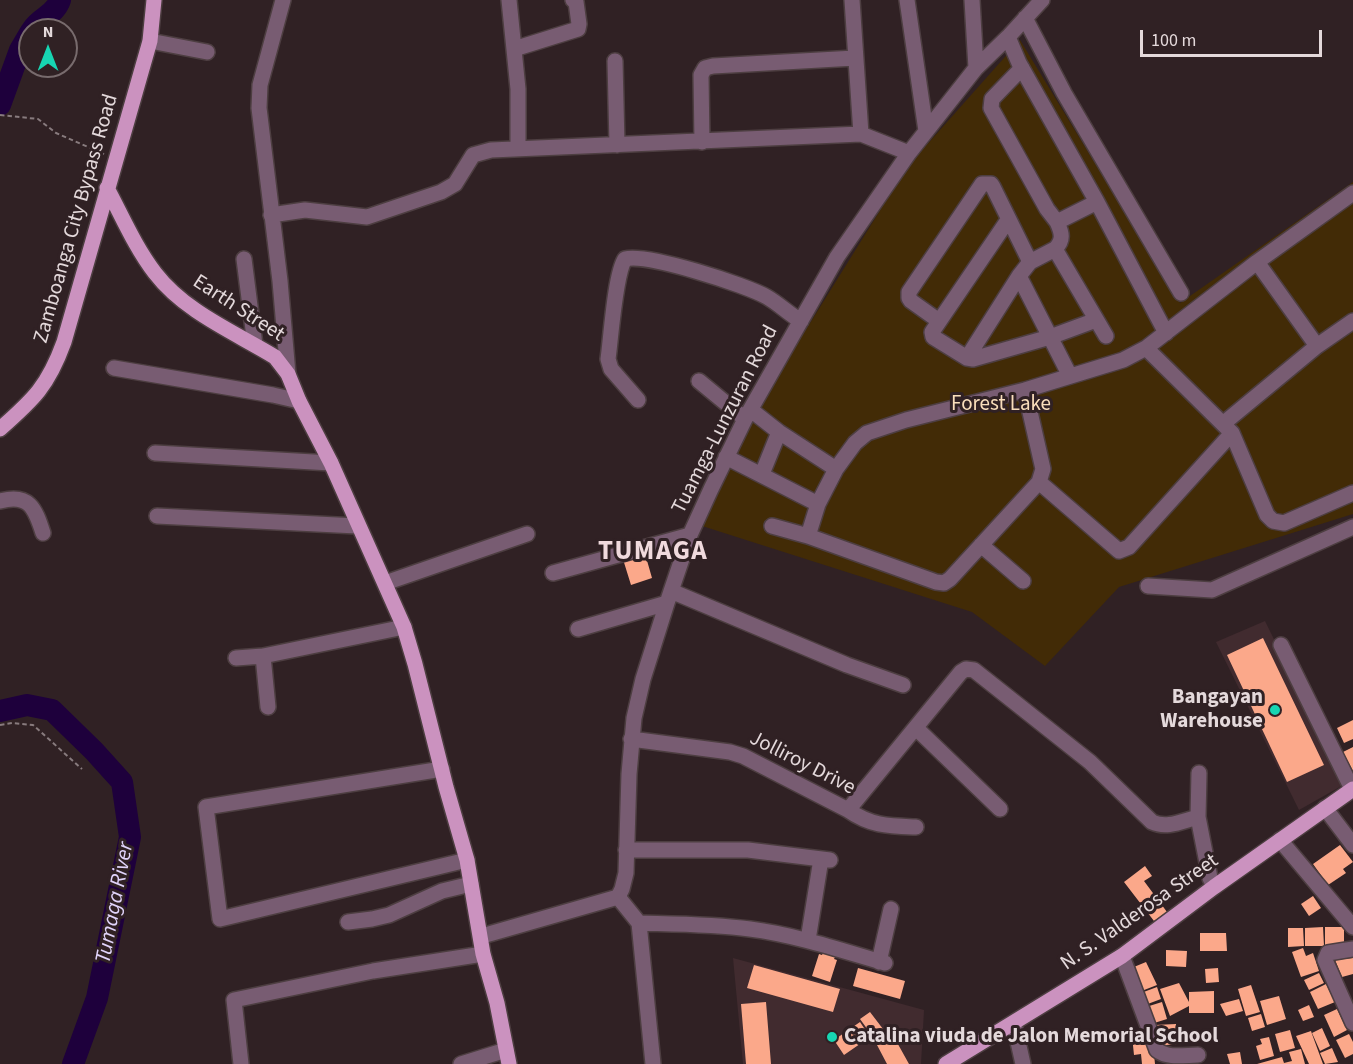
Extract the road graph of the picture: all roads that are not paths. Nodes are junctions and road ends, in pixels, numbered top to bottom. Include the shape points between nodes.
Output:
1 (154, 0) edge
2 (282, 0) edge
3 (509, 0) edge
4 (573, 0) edge
5 (852, 0) edge
6 (907, 0) edge
7 (972, 0) edge
8 (1042, 0) edge
9 (1025, 18) junction
10 (1008, 37) junction
11 (150, 41) junction
12 (514, 49) junction
13 (207, 52) dead end
14 (855, 58) junction
15 (615, 61) dead end
16 (976, 68) junction
17 (1022, 68) junction
18 (926, 131) junction
19 (861, 134) junction
20 (702, 142) junction
21 (617, 145) junction
22 (518, 149) junction
23 (909, 153) junction
24 (107, 188) junction
25 (1353, 193) edge
26 (1097, 202) junction
27 (271, 215) junction
28 (1008, 220) junction
29 (1057, 222) junction
30 (1055, 249) junction
31 (244, 259) dead end
32 (1030, 262) junction
33 (1257, 262) junction
34 (1019, 276) junction
35 (1181, 293) dead end
36 (1096, 320) junction
37 (801, 321) junction
38 (939, 321) junction
39 (1353, 321) edge
40 (1166, 333) junction
41 (1106, 336) dead end
42 (1050, 338) junction
43 (255, 345) junction
44 (1317, 346) junction
45 (1146, 348) junction
46 (967, 358) junction
47 (114, 368) dead end
48 (288, 374) junction
49 (1070, 376) junction
50 (699, 381) dead end
51 (1025, 390) junction
52 (638, 400) dead end
53 (299, 401) junction
54 (748, 414) junction
55 (1228, 428) junction
56 (0, 429) edge
57 (779, 432) junction
58 (155, 453) dead end
59 (726, 457) junction
60 (330, 463) junction
61 (836, 469) junction
62 (762, 474) junction
63 (1040, 482) junction
64 (1353, 493) edge
65 (0, 501) edge
66 (818, 504) junction
67 (156, 516) dead end
68 (357, 526) junction
69 (772, 526) dead end
70 (1353, 527) edge
71 (43, 533) dead end
72 (527, 534) dead end
73 (690, 535) junction
74 (808, 536) junction
75 (981, 545) junction
76 (553, 573) dead end
77 (1023, 581) dead end
78 (385, 583) junction
79 (1148, 586) dead end
80 (669, 597) junction
81 (404, 627) junction
82 (578, 629) dead end
83 (1281, 645) dead end
84 (263, 656) junction
85 (236, 657) dead end
86 (903, 685) dead end
87 (268, 707) dead end
88 (916, 728) junction
89 (631, 739) junction
90 (442, 769) junction
91 (1198, 773) dead end
92 (1352, 789) edge
93 (1324, 807) junction
94 (1000, 809) dead end
95 (848, 810) junction
96 (1198, 817) junction
97 (915, 827) dead end
98 (1280, 840) junction
99 (1353, 845) edge
100 (626, 850) junction
101 (467, 860) junction
102 (471, 884) junction
103 (1214, 887) junction
104 (618, 897) junction
105 (891, 909) dead end
106 (348, 922) dead end
107 (639, 923) junction
108 (1353, 927) edge
109 (808, 940) junction
110 (483, 946) junction
111 (1353, 949) edge
112 (1122, 957) junction
113 (1353, 1023) edge
114 (1014, 1024) junction
115 (1198, 1054) dead end
116 (508, 1057) edge
117 (241, 1064) edge
118 (461, 1064) edge
119 (653, 1064) edge
120 (946, 1064) edge
121 (1023, 1064) edge

1 - 11 main road, Zamboanga City Bypass Road
2 - 27 street via 260,85 258,108
3 - 12 street
4 - 12 street via 578,6 578,29
5 - 14 street
6 - 18 street
7 - 16 street
8 - 9 street, Tuamga-Lunzuran Road
9 - 10 street, Tuamga-Lunzuran Road
9 - 35 street via 1064,93
10 - 16 street, Tuamga-Lunzuran Road
10 - 17 street
11 - 13 street
11 - 24 main road, Zamboanga City Bypass Road
12 - 22 street
14 - 19 street
14 - 20 street via 705,68
15 - 21 street
16 - 18 street, Tuamga-Lunzuran Road
17 - 26 street
17 - 29 street via 992,99 991,108
18 - 23 street, Tuamga-Lunzuran Road
19 - 20 street
19 - 23 street
20 - 21 street
21 - 22 street
22 - 27 street via 473,155 455,184 367,217 305,210
23 - 37 street, Tuamga-Lunzuran Road via 837,257
24 - 43 main road, Earth Street via 156,275 187,304
24 - 56 main road, Zamboanga City Bypass Road via 71,321 50,378
25 - 33 street
26 - 29 street
26 - 40 street
27 - 48 street
28 - 32 street
28 - 38 street
28 - 38 street via 991,184 981,184 909,292 911,301
29 - 30 street via 1062,238
30 - 32 street
30 - 36 street
31 - 43 street
32 - 34 street
33 - 40 street
33 - 44 street
34 - 42 street
34 - 46 street
36 - 41 street
36 - 42 street
37 - 52 street via 747,288 665,262 625,259 617,282 608,359 611,369
37 - 54 street, Tuamga-Lunzuran Road
38 - 46 street via 933,338
39 - 44 street
40 - 45 street
42 - 46 street
42 - 49 street
43 - 48 main road, Earth Street via 275,357
44 - 55 street
45 - 49 street via 1123,360
45 - 55 street
47 - 53 street
48 - 53 main road
49 - 51 street
50 - 54 street
51 - 61 street via 867,433
51 - 63 street via 1043,469
53 - 60 main road
54 - 57 street
54 - 59 street, Tuamga-Lunzuran Road
55 - 63 street via 1129,547 1119,551
55 - 64 street via 1273,521 1284,523
57 - 61 street
57 - 62 street
58 - 60 street
59 - 62 street
59 - 73 street, Tuamga-Lunzuran Road
60 - 68 main road
61 - 66 street
62 - 66 street
63 - 75 street
65 - 71 street via 20,499 29,503
66 - 74 street
67 - 68 street
68 - 78 main road
69 - 74 street
70 - 79 street via 1212,590
72 - 78 street
73 - 76 street
73 - 80 street, Tuamga-Lunzuran Road
74 - 75 street via 944,583
75 - 77 street
78 - 81 main road
80 - 82 street
80 - 86 street
80 - 89 street, Tuamga-Lunzuran Road via 643,679
81 - 84 street
81 - 90 main road
83 - 92 street
84 - 85 street
84 - 87 street
88 - 94 street
88 - 95 street
88 - 96 street via 961,672 974,670 1090,762 1152,822 1161,826
89 - 95 street, Jolliroy Drive via 743,756
89 - 100 street, Tuamga-Lunzuran Road
90 - 101 main road
90 - 101 street via 206,807 220,919
91 - 96 street
92 - 93 main road, N. S. Valderosa Street
93 - 98 main road, N. S. Valderosa Street
93 - 99 street
95 - 97 street, Jolliroy Drive via 863,820 882,825
96 - 103 street
98 - 103 main road, N. S. Valderosa Street
98 - 108 street
100 - 104 street, Tuamga-Lunzuran Road via 626,873
100 - 109 street via 748,850 825,860
101 - 102 main road
102 - 106 street via 442,891 389,915
102 - 110 main road
103 - 112 main road, N. S. Valderosa Street
104 - 107 street
104 - 110 street
105 - 109 street via 882,962
107 - 109 street via 752,929
107 - 119 street
110 - 116 main road
110 - 117 street via 234,1000
111 - 113 street via 1328,953 1325,960
112 - 114 main road, N. S. Valderosa Street
112 - 115 street via 1157,1050 1173,1056
114 - 120 main road, N. S. Valderosa Street
114 - 121 street
116 - 118 street

